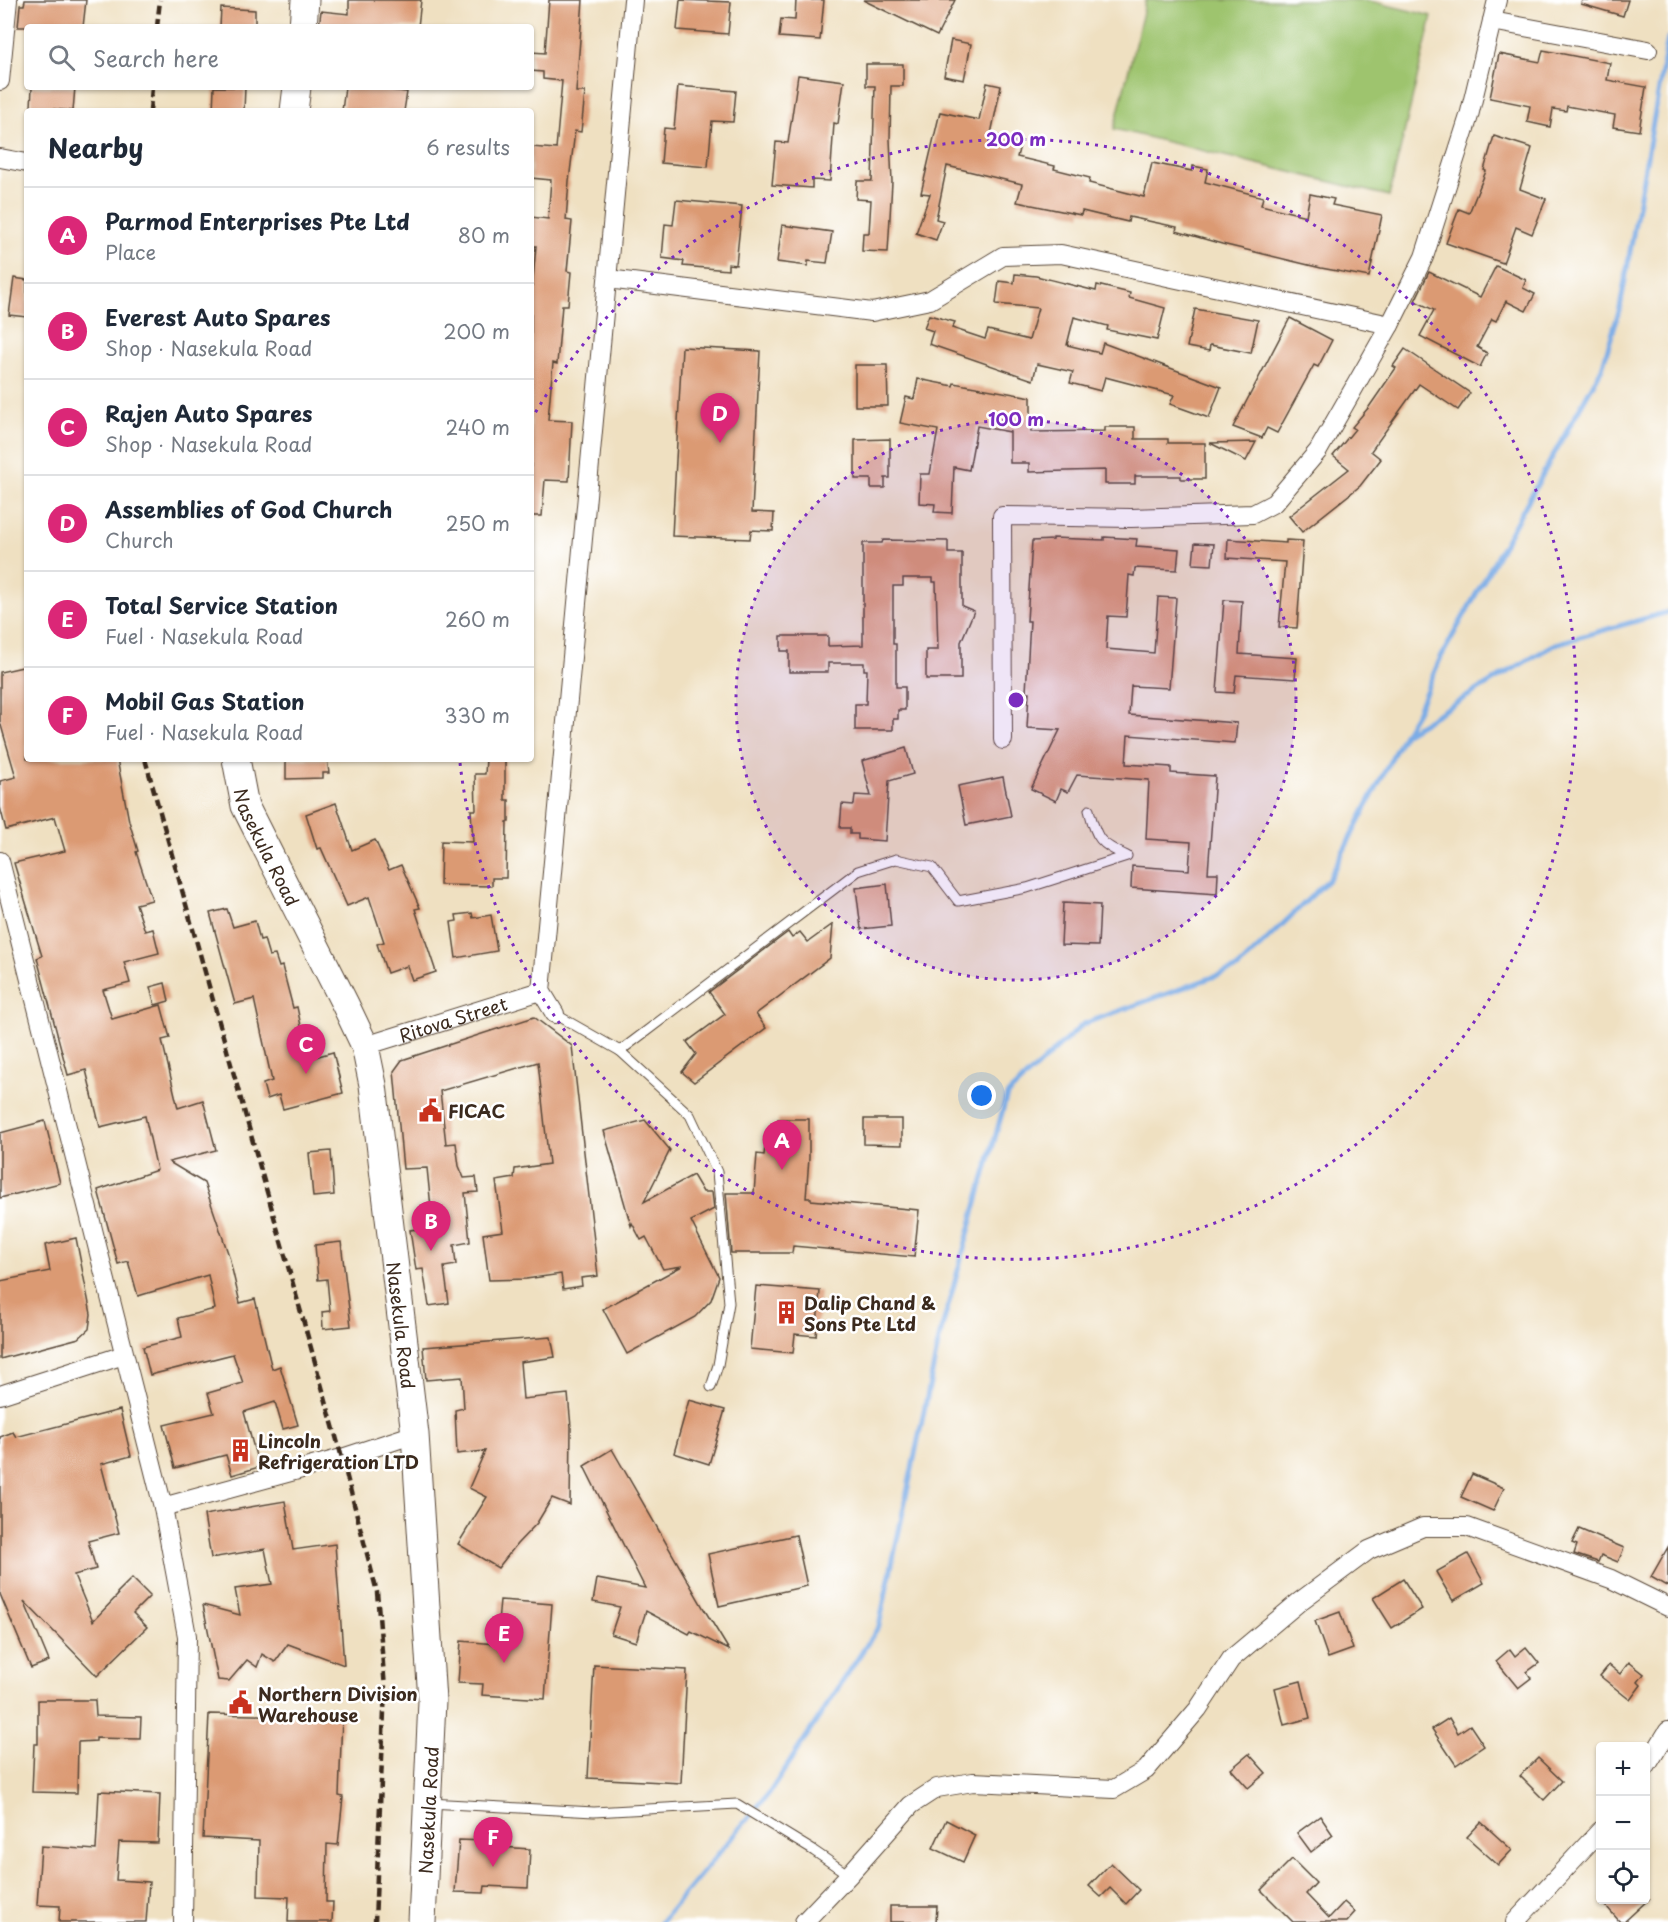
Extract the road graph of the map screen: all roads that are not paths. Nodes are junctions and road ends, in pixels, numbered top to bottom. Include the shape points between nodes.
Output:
1 (8, 0) edge
2 (305, 0) edge
3 (633, 0) edge
4 (1497, 0) edge
5 (1492, 21) junction
6 (303, 24) edge
7 (2, 26) edge
8 (1648, 51) dead end
9 (0, 81) edge
10 (297, 90) edge
11 (294, 108) edge
12 (0, 158) edge
13 (24, 162) edge
14 (608, 279) junction
15 (1390, 325) junction
16 (1004, 740) dead end
17 (237, 762) edge
18 (1089, 810) dead end
19 (0, 861) edge
20 (541, 990) junction
21 (555, 1014) joint
22 (364, 1046) junction
23 (620, 1051) junction
24 (124, 1355) junction
25 (711, 1387) dead end
26 (0, 1395) edge
27 (415, 1434) junction
28 (163, 1507) junction
29 (1668, 1606) edge
30 (1668, 1731) edge
31 (1650, 1760) edge
32 (429, 1803) junction
33 (1596, 1835) edge
34 (849, 1875) junction
35 (183, 1922) edge
36 (422, 1922) edge
37 (804, 1922) edge
38 (1515, 1922) edge

1 - 7 street
2 - 6 main road
3 - 14 street
4 - 5 street
5 - 8 street
5 - 15 street via 1469,116 1424,257
7 - 9 street
10 - 11 main road
12 - 13 street
14 - 15 street via 872,312 930,300 1004,256 1061,255
14 - 20 street
15 - 16 street via 1318,451 1274,503 1253,514 1131,518 1002,516
17 - 22 main road, Nasekula Road via 245,806
18 - 23 lane via 1096,837 1127,856 1028,888 958,901 932,867 896,859 858,871
19 - 24 street via 10,918
20 - 21 street
20 - 22 street, Ritova Street
21 - 23 lane
22 - 27 main road, Nasekula Road
23 - 25 lane via 690,1115 717,1172 729,1303
24 - 26 street
24 - 28 street
27 - 28 street
27 - 32 main road, Nasekula Road via 432,1701
28 - 35 street via 187,1636
29 - 34 street via 1611,1578 1467,1527 1423,1527 1369,1550 1231,1659 1198,1709 1146,1770 1114,1789 973,1782 937,1788 911,1805
30 - 31 street
32 - 34 lane via 594,1812 736,1804
32 - 36 main road, Nasekula Road
33 - 38 street
34 - 37 street

